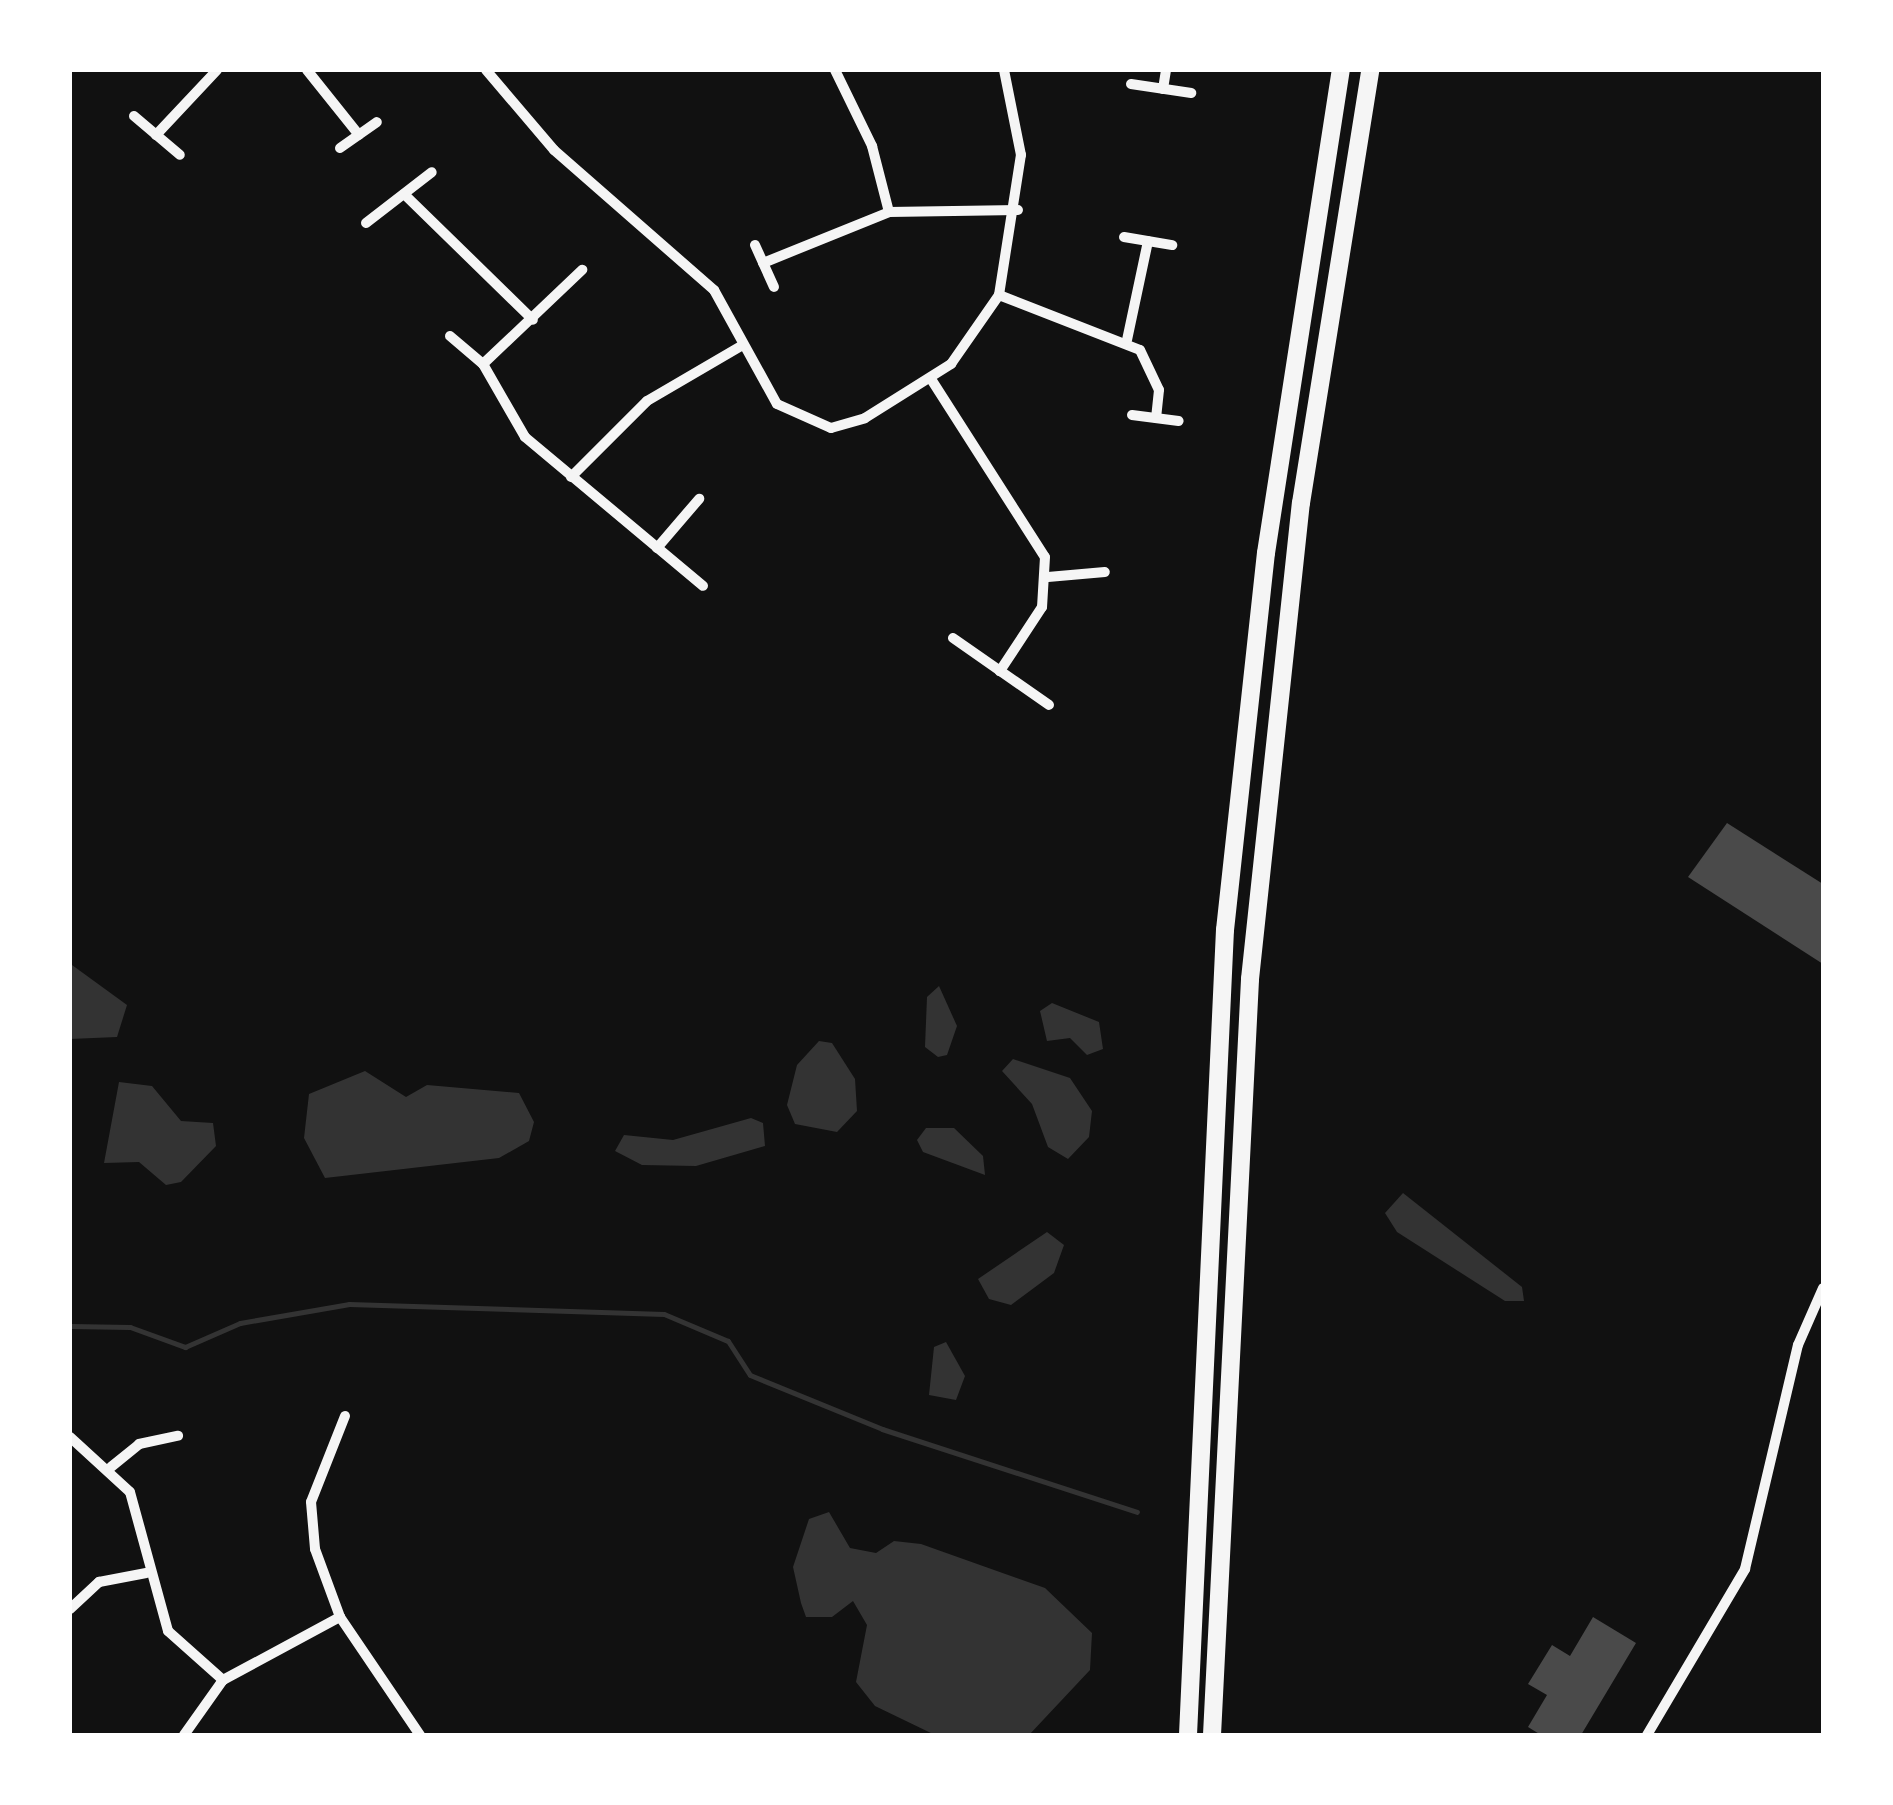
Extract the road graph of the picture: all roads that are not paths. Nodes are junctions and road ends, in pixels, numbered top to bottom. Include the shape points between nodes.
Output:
1 (217, 70) edge
2 (307, 70) edge
3 (486, 70) edge
4 (835, 70) edge
5 (1004, 70) edge
6 (1166, 70) edge
7 (1341, 70) edge
8 (1370, 70) edge
9 (1131, 84) dead end
10 (1163, 89) junction
11 (1190, 93) dead end
12 (134, 116) dead end
13 (377, 122) dead end
14 (156, 135) junction
15 (358, 135) junction
16 (340, 148) dead end
17 (180, 155) dead end
18 (432, 172) dead end
19 (404, 194) junction
20 (1018, 210) junction
21 (889, 212) junction
22 (366, 223) dead end
23 (1124, 237) dead end
24 (1148, 241) junction
25 (755, 245) dead end
26 (1172, 245) dead end
27 (763, 263) junction
28 (582, 270) dead end
29 (774, 288) dead end
30 (999, 295) junction
31 (533, 320) junction
32 (450, 336) dead end
33 (1127, 340) junction
34 (743, 345) junction
35 (483, 364) junction
36 (932, 379) junction
37 (1132, 416) dead end
38 (1156, 418) junction
39 (1179, 421) dead end
40 (571, 477) junction
41 (699, 499) dead end
42 (657, 548) junction
43 (1106, 572) dead end
44 (1048, 577) junction
45 (703, 586) dead end
46 (954, 638) dead end
47 (1000, 671) junction
48 (1049, 705) dead end
49 (1823, 1288) edge
50 (345, 1416) dead end
51 (178, 1436) dead end
52 (70, 1437) edge
53 (111, 1467) junction
54 (146, 1572) junction
55 (70, 1609) edge
56 (340, 1617) junction
57 (222, 1680) junction
58 (184, 1735) edge
59 (420, 1735) edge
60 (1188, 1735) edge
61 (1212, 1735) edge
62 (1648, 1735) edge

1 - 14 street
2 - 15 street
3 - 34 street via 554,150 702,278
4 - 21 street via 872,146
5 - 20 street via 1021,154
6 - 10 street
7 - 60 highway via 1266,553 1225,930
8 - 61 highway via 1301,503 1250,978
9 - 10 street
10 - 11 street
12 - 14 street
13 - 15 street
14 - 17 street
15 - 16 street
18 - 19 street
19 - 22 street
19 - 31 street
20 - 21 street
20 - 30 street
21 - 27 street
23 - 24 street
24 - 26 street
24 - 33 street
25 - 27 street
27 - 29 street
28 - 31 street
30 - 33 street via 1057,324
30 - 36 street
31 - 35 street
32 - 35 street
33 - 38 street via 1153,369
34 - 36 street via 763,389 810,424 864,418
34 - 40 street via 647,401
35 - 40 street via 525,437
36 - 44 street via 1036,535
37 - 38 street
38 - 39 street
40 - 42 street
41 - 42 street
42 - 45 street
43 - 44 street
44 - 47 street via 1036,620
46 - 47 street
47 - 48 street
49 - 62 street via 1798,1344 1748,1557 1728,1609
50 - 56 street via 311,1502 315,1549
51 - 53 street via 139,1444
52 - 53 street
53 - 54 street via 130,1492
54 - 55 street via 99,1582
54 - 57 street via 168,1631
56 - 57 street
56 - 59 street
57 - 58 street

